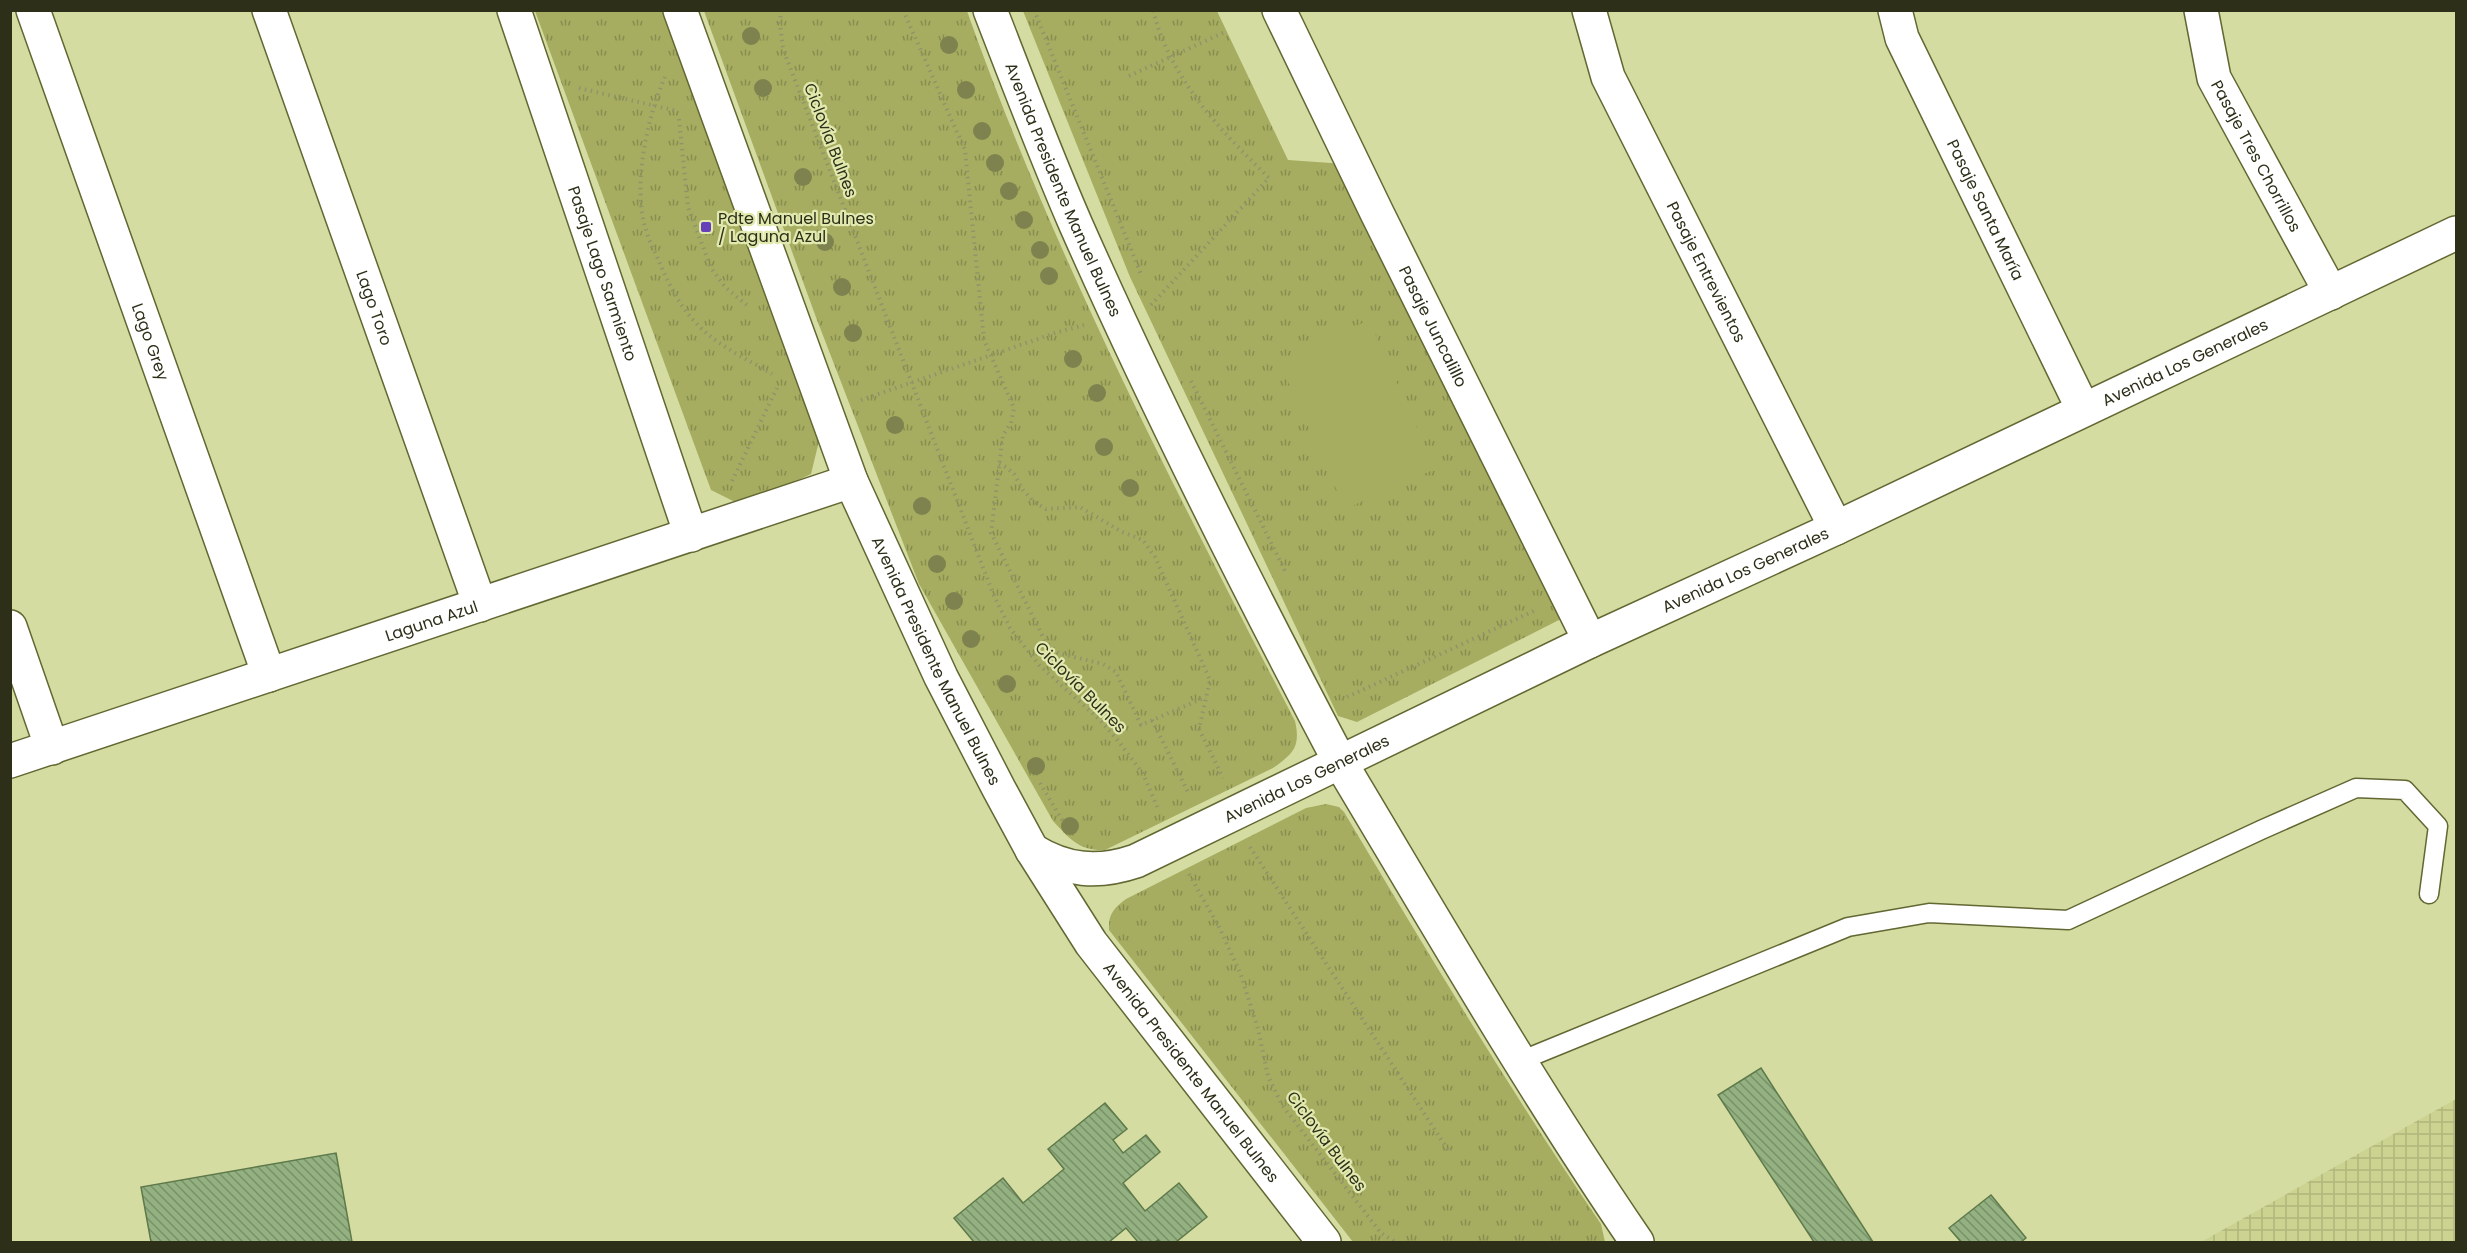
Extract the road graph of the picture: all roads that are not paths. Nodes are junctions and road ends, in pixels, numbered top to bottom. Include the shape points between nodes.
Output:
1 (33, 10) edge
2 (269, 10) edge
3 (514, 10) edge
4 (680, 10) edge
5 (990, 10) edge
6 (1279, 10) edge
7 (1589, 10) edge
8 (1895, 10) edge
9 (2201, 10) edge
10 (2457, 233) edge
11 (2331, 293) junction
12 (2083, 409) junction
13 (851, 481) junction
14 (1836, 528) junction
15 (691, 535) junction
16 (480, 605) junction
17 (10, 627) edge
18 (1590, 641) junction
19 (268, 675) junction
20 (52, 748) junction
21 (10, 761) edge
22 (1340, 762) junction
23 (1032, 850) junction
24 (2429, 894) dead end
25 (1520, 1061) junction
26 (1324, 1242) edge
27 (1637, 1242) edge

1 - 19 street, Lago Grey
2 - 16 street, Lago Toro
3 - 15 street, Pasaje Lago Sarmiento
4 - 13 street, Avenida Presidente Manuel Bulnes
5 - 22 street, Avenida Presidente Manuel Bulnes via 1043,146 1127,336 1219,527
6 - 18 street, Pasaje Juncalillo
7 - 14 street, Pasaje Entrevientos via 1608,77
8 - 12 street, Pasaje Santa María via 1902,38
9 - 11 street, Pasaje Tres Chorrillos via 2214,78
10 - 11 street, Avenida Los Generales
11 - 12 street, Avenida Los Generales
12 - 14 street, Avenida Los Generales
13 - 15 street, Laguna Azul
13 - 23 street, Avenida Presidente Manuel Bulnes via 941,677
14 - 18 street, Avenida Los Generales
15 - 16 street, Laguna Azul
16 - 19 street, Laguna Azul
17 - 20 street
18 - 22 street, Avenida Los Generales
19 - 20 street, Laguna Azul
20 - 21 street, Laguna Azul
22 - 23 street, Avenida Los Generales via 1118,868 1062,866
22 - 25 street, Avenida Presidente Manuel Bulnes
23 - 26 street, Avenida Presidente Manuel Bulnes via 1122,986
24 - 25 lane via 2438,826 2406,790 2356,788 2068,920 1929,913 1848,927
25 - 27 street, Avenida Presidente Manuel Bulnes

